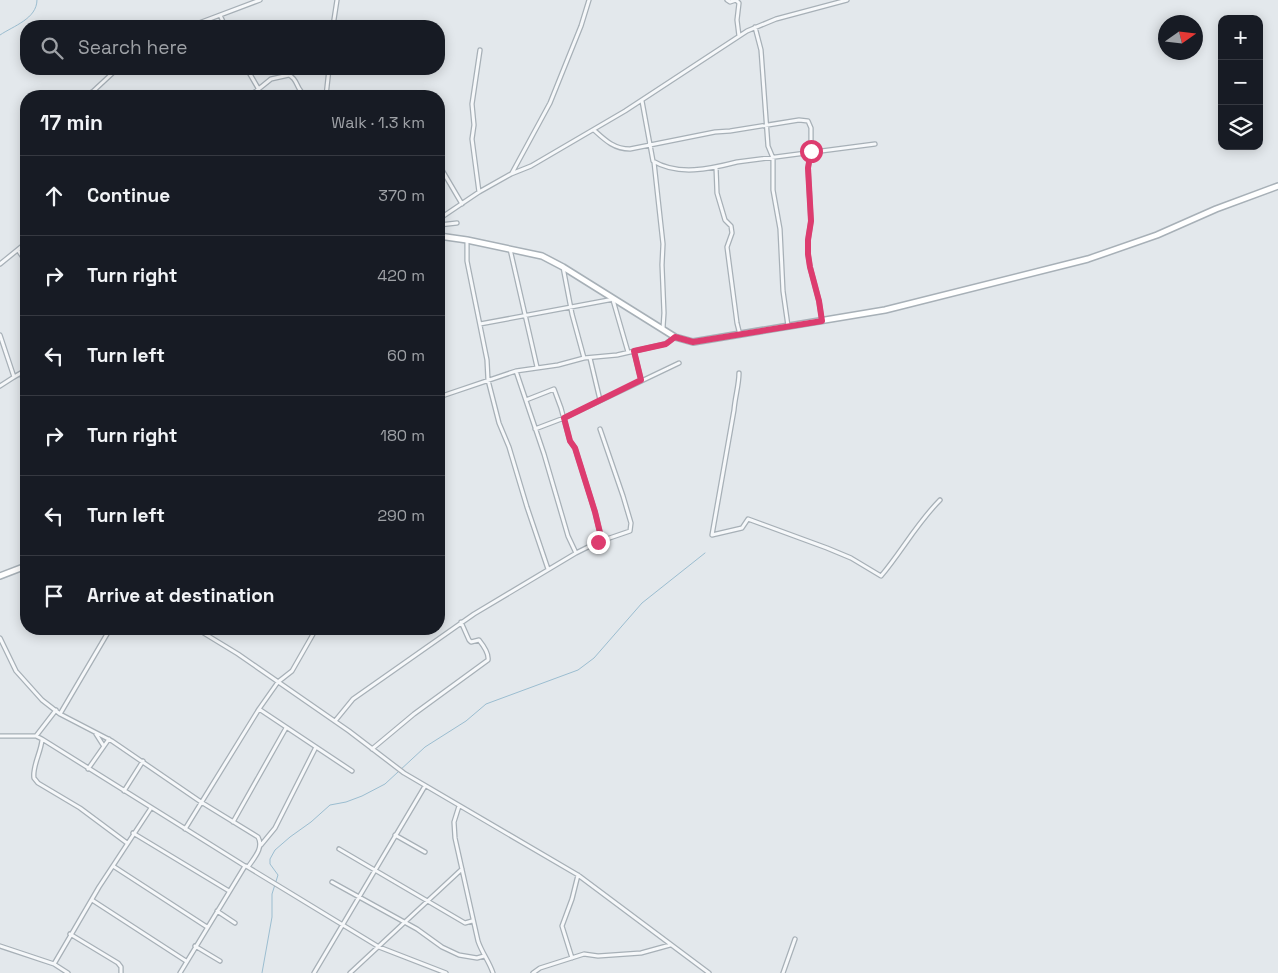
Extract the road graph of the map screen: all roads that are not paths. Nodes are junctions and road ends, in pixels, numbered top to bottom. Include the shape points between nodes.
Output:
1 (260, 0) edge
2 (337, 0) edge
3 (589, 0) edge
4 (726, 0) edge
5 (847, 0) edge
6 (220, 15) junction
7 (207, 20) edge
8 (222, 20) edge
9 (334, 20) edge
10 (755, 27) junction
11 (739, 36) junction
12 (480, 50) dead end
13 (110, 75) edge
14 (250, 75) edge
15 (289, 75) edge
16 (289, 75) edge
17 (328, 75) edge
18 (258, 88) joint
19 (94, 90) edge
20 (299, 90) edge
21 (327, 90) edge
22 (642, 101) junction
23 (766, 125) junction
24 (594, 130) junction
25 (651, 144) junction
26 (875, 144) dead end
27 (811, 151) junction
28 (773, 158) junction
29 (654, 161) junction
30 (716, 167) junction
31 (512, 174) junction
32 (445, 175) edge
33 (1278, 186) edge
34 (479, 192) junction
35 (462, 204) junction
36 (445, 215) edge
37 (457, 223) dead end
38 (445, 224) edge
39 (445, 237) edge
40 (467, 240) junction
41 (510, 249) junction
42 (18, 250) joint
43 (20, 253) edge
44 (0, 264) edge
45 (563, 267) junction
46 (614, 299) junction
47 (570, 307) junction
48 (526, 316) junction
49 (822, 321) junction
50 (480, 324) junction
51 (789, 327) junction
52 (663, 328) junction
53 (0, 335) edge
54 (741, 335) junction
55 (675, 337) junction
56 (634, 351) junction
57 (628, 352) junction
58 (584, 358) junction
59 (590, 358) junction
60 (679, 363) dead end
61 (537, 367) junction
62 (516, 371) junction
63 (739, 373) dead end
64 (20, 374) edge
65 (14, 377) junction
66 (488, 380) junction
67 (641, 380) junction
68 (0, 386) edge
69 (445, 394) edge
70 (526, 400) junction
71 (600, 400) junction
72 (564, 418) junction
73 (535, 429) junction
74 (600, 429) dead end
75 (940, 500) dead end
76 (602, 541) junction
77 (576, 553) junction
78 (20, 568) edge
79 (548, 569) junction
80 (0, 576) edge
81 (461, 622) junction
82 (445, 633) edge
83 (106, 635) edge
84 (207, 635) edge
85 (313, 635) edge
86 (443, 635) edge
87 (0, 638) edge
88 (278, 682) junction
89 (259, 709) junction
90 (56, 710) junction
91 (60, 714) junction
92 (335, 721) junction
93 (286, 728) junction
94 (92, 731) junction
95 (0, 736) edge
96 (36, 736) junction
97 (42, 739) junction
98 (109, 739) junction
99 (104, 746) junction
100 (316, 746) junction
101 (372, 749) junction
102 (143, 761) junction
103 (88, 769) junction
104 (352, 771) dead end
105 (425, 786) junction
106 (124, 791) junction
107 (201, 802) junction
108 (459, 806) junction
109 (151, 808) junction
110 (233, 822) junction
111 (185, 829) junction
112 (133, 833) junction
113 (396, 835) junction
114 (127, 843) junction
115 (261, 844) junction
116 (339, 849) dead end
117 (425, 852) dead end
118 (113, 866) junction
119 (246, 866) junction
120 (462, 869) junction
121 (375, 870) junction
122 (578, 875) junction
123 (332, 882) dead end
124 (229, 892) junction
125 (358, 898) junction
126 (92, 900) junction
127 (427, 901) junction
128 (217, 911) junction
129 (472, 921) junction
130 (235, 923) dead end
131 (404, 923) junction
132 (342, 924) junction
133 (207, 927) junction
134 (70, 934) junction
135 (795, 939) dead end
136 (670, 944) junction
137 (0, 946) edge
138 (196, 946) junction
139 (379, 947) junction
140 (484, 956) junction
141 (572, 958) junction
142 (186, 961) junction
143 (220, 961) dead end
144 (54, 964) junction
145 (68, 973) edge
146 (121, 973) edge
147 (180, 973) edge
148 (314, 973) edge
149 (350, 973) edge
150 (446, 973) edge
151 (493, 973) edge
152 (533, 973) edge
153 (709, 973) edge
154 (783, 973) edge

1 - 6 street
2 - 9 street
3 - 31 street via 550,103
4 - 11 street via 738,3
5 - 10 street
6 - 7 street
6 - 8 street
10 - 11 street
10 - 23 street via 761,50
11 - 22 street
12 - 34 street via 472,104 472,139
13 - 19 street
14 - 18 street
15 - 18 street via 271,79
16 - 20 street
17 - 21 street
22 - 24 street
22 - 25 street
23 - 25 street
23 - 27 street via 808,121
23 - 28 street
24 - 25 street via 617,147 630,149
24 - 31 street
25 - 29 street
26 - 27 street
27 - 28 street
27 - 49 street via 808,168 811,221 808,254
28 - 30 street
28 - 51 street via 782,291
29 - 30 street via 664,168 678,170
29 - 52 street via 663,244
30 - 54 street via 718,193 725,220 731,226 727,247
31 - 34 street
32 - 35 street
33 - 49 street via 1088,259 885,310
34 - 35 street
35 - 36 street
37 - 38 street
39 - 40 street
40 - 41 street
40 - 50 street via 467,261
41 - 45 street via 542,256
41 - 48 street
42 - 43 street
42 - 44 street
45 - 46 street
45 - 47 street
46 - 47 street
46 - 52 street
46 - 57 street
47 - 48 street
47 - 58 street
48 - 50 street
48 - 61 street
49 - 51 street
50 - 66 street
51 - 54 street
52 - 55 street
53 - 65 street
54 - 55 street via 693,342
55 - 56 street via 666,344
56 - 57 street
56 - 67 street
57 - 59 street
58 - 59 street
58 - 61 street
59 - 71 street
60 - 67 street
61 - 62 street
62 - 66 street
62 - 70 street
63 - 75 street via 712,535 742,528 748,519 835,551 881,576
64 - 65 street
65 - 68 street
66 - 69 street
66 - 79 street via 499,423
67 - 71 street
70 - 72 street via 554,389
70 - 73 street
71 - 72 street
72 - 73 street
72 - 76 street
73 - 77 street
74 - 76 street via 631,529
76 - 77 street
77 - 79 street
78 - 80 street
79 - 81 street
81 - 82 street
81 - 101 street via 469,640 479,640 482,644 488,660
83 - 91 street
84 - 88 street
85 - 88 street via 292,671
86 - 92 street via 353,699
87 - 90 street via 16,671
88 - 89 street
88 - 92 street
89 - 93 street
89 - 107 street
90 - 91 street
90 - 96 street
91 - 94 street
92 - 101 street
93 - 100 street
93 - 110 street
94 - 98 street
94 - 99 street
95 - 96 street
96 - 97 street
97 - 103 street
97 - 114 street via 34,771 38,783 80,808
98 - 99 street
98 - 102 street
99 - 103 street
100 - 104 street
100 - 115 street via 275,828
101 - 105 street
102 - 106 street
102 - 107 street
103 - 106 street
105 - 108 street
105 - 113 street
106 - 109 street
107 - 110 street
107 - 111 street
108 - 120 street via 454,830
108 - 122 street
109 - 111 street
109 - 112 street
110 - 115 street via 258,837
111 - 119 street
112 - 114 street
112 - 124 street
113 - 117 street
113 - 121 street
114 - 118 street
115 - 119 street
116 - 121 street
118 - 126 street
118 - 133 street
119 - 124 street
119 - 132 street
120 - 127 street
120 - 129 street
121 - 125 street
121 - 127 street
122 - 136 street
122 - 141 street via 562,926
123 - 125 street
124 - 128 street
125 - 131 street
125 - 132 street
126 - 134 street
126 - 142 street
127 - 129 street via 464,923
127 - 131 street
128 - 130 street
128 - 133 street
129 - 140 street
131 - 139 street
131 - 140 street via 442,947 477,958
132 - 139 street
132 - 148 street
133 - 138 street
134 - 144 street
134 - 146 street via 118,962
135 - 154 street
136 - 141 street via 641,953 589,954
136 - 153 street
137 - 144 street
138 - 142 street
138 - 143 street
139 - 149 street
139 - 150 street
140 - 151 street
141 - 152 street
142 - 147 street
144 - 145 street

